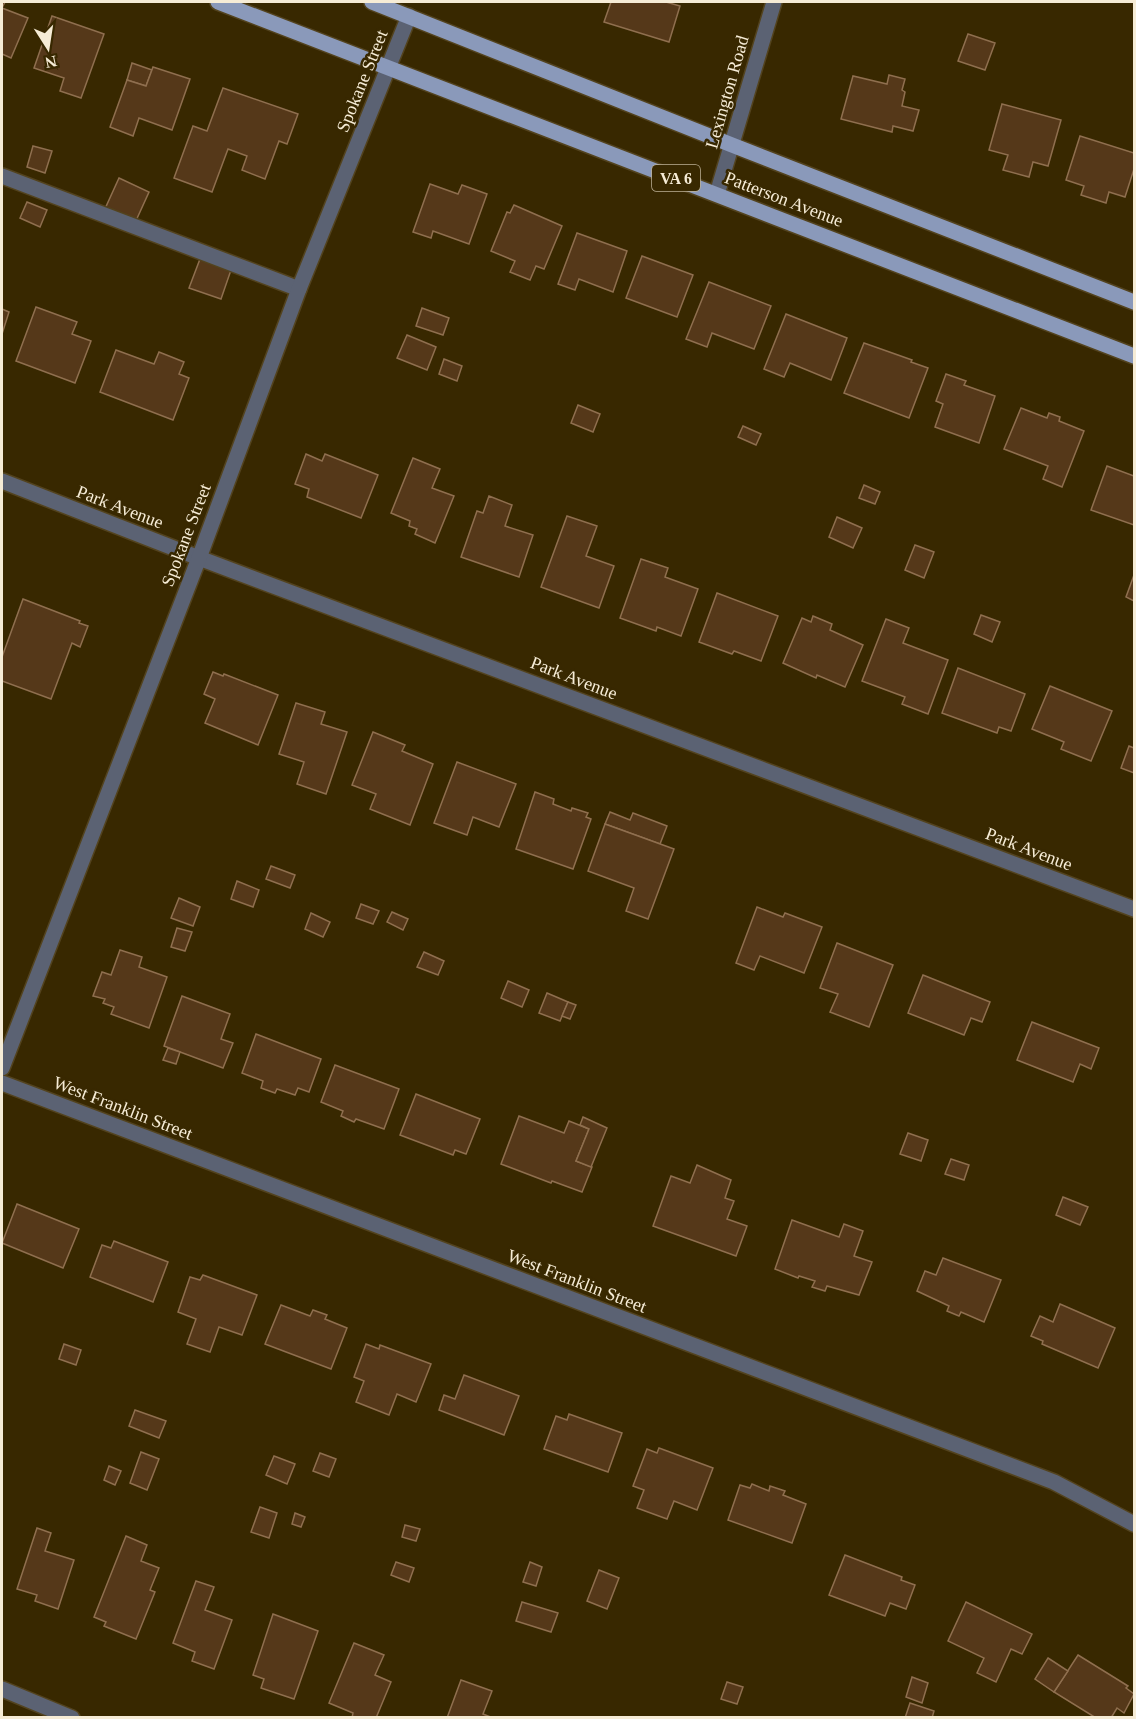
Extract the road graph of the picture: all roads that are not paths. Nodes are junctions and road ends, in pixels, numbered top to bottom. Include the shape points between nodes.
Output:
1 (218, 2) edge
2 (372, 2) edge
3 (774, 2) edge
4 (408, 16) junction
5 (389, 67) junction
6 (732, 145) junction
7 (2, 176) edge
8 (717, 194) junction
9 (299, 289) junction
10 (1134, 302) edge
11 (1134, 356) edge
12 (2, 482) edge
13 (199, 558) junction
14 (1134, 909) edge
15 (2, 1068) edge
16 (2, 1083) edge
17 (1134, 1524) edge
18 (2, 1689) edge
19 (72, 1718) edge

1 - 5 main road, Patterson Avenue / VA 6
2 - 4 main road, Patterson Avenue
3 - 6 street, Lexington Road
4 - 5 street, Spokane Street
4 - 6 main road, Patterson Avenue
5 - 8 main road, Patterson Avenue / VA 6
5 - 9 street, Spokane Street
6 - 8 street, Lexington Road
6 - 10 main road, Patterson Avenue
7 - 9 street
8 - 11 main road, Patterson Avenue / VA 6
9 - 13 street, Spokane Street
12 - 13 street, Park Avenue
13 - 14 street, Park Avenue
13 - 15 street, Spokane Street
16 - 17 street, West Franklin Street via 1054,1482
18 - 19 street

